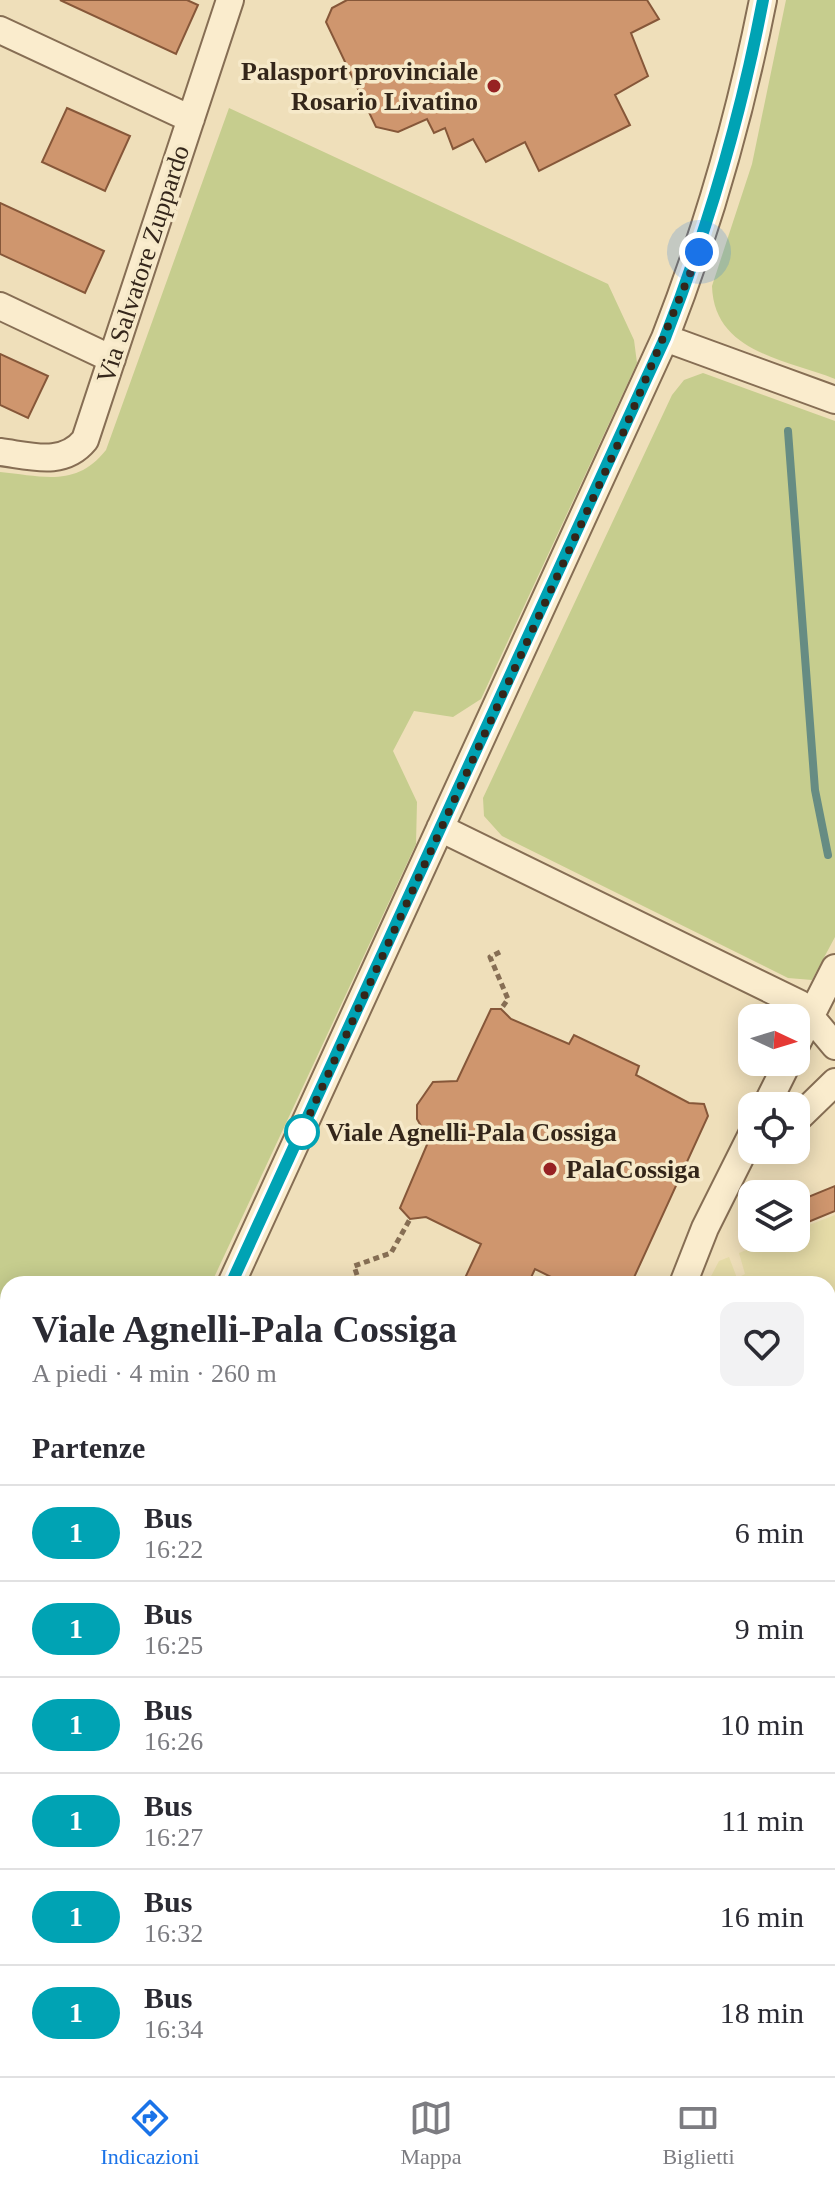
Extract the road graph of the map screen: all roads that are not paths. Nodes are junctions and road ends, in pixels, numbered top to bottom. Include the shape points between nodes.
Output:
1 (230, 0) edge
2 (763, 0) edge
3 (0, 30) edge
4 (191, 119) junction
5 (0, 306) edge
6 (665, 338) junction
7 (112, 359) junction
8 (835, 400) edge
9 (0, 452) edge
10 (440, 828) junction
11 (835, 968) edge
12 (811, 1014) junction
13 (835, 1046) edge
14 (835, 1082) edge
15 (810, 1106) edge
16 (738, 1162) edge
17 (748, 1164) edge
18 (730, 1178) junction
19 (235, 1276) edge
20 (687, 1276) edge

1 - 4 street, Via Salvatore Zuppardo
2 - 6 street via 745,93 699,252
3 - 4 street
4 - 7 street, Via Salvatore Zuppardo
5 - 7 street
6 - 8 street
6 - 10 street
7 - 9 street, Via Salvatore Zuppardo via 85,440 74,454 55,459
10 - 12 street via 800,1004
10 - 19 street
11 - 12 street
12 - 13 street
14 - 15 street
16 - 18 street
17 - 18 street
18 - 20 street

